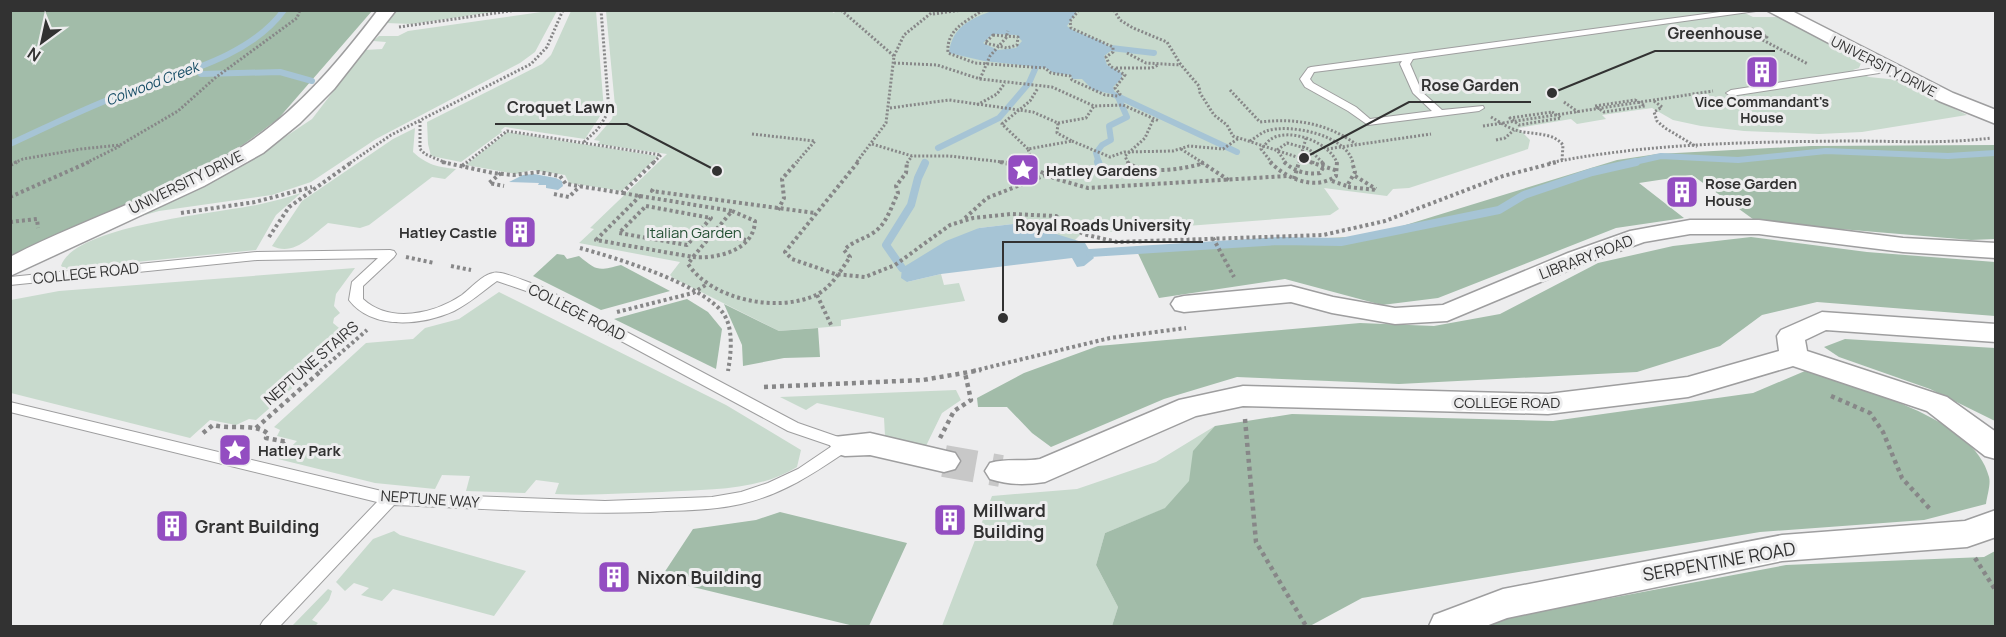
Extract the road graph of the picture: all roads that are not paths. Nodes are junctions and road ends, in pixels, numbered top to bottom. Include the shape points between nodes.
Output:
1 (1759, 10) edge
2 (1775, 10) edge
3 (381, 19) edge
4 (1408, 58) junction
5 (1889, 69) junction
6 (1731, 93) road end
7 (1479, 108) road end
8 (1440, 112) junction
9 (1995, 118) edge
10 (1995, 251) edge
11 (10, 268) edge
12 (10, 281) edge
13 (1185, 316) road end
14 (1995, 333) edge
15 (1794, 356) junction
16 (10, 406) edge
17 (846, 445) junction
18 (1995, 448) edge
19 (944, 460) tunnel mouth
20 (1001, 471) tunnel mouth
21 (390, 499) junction
22 (1995, 523) edge
23 (269, 627) edge
24 (1447, 627) edge

1 - 4 lane
2 - 5 street, UNIVERSITY DRIVE
3 - 11 street, UNIVERSITY DRIVE via 315,98 255,148 50,245
4 - 8 lane via 1405,64 1418,93
4 - 8 lane via 1311,70 1305,79 1368,122
5 - 6 lane
5 - 9 street, UNIVERSITY DRIVE
7 - 8 lane
10 - 13 street, LIBRARY ROAD via 1903,245 1759,227 1689,227 1639,236 1447,313 1395,316 1291,294
12 - 17 lane, COLLEGE ROAD via 257,256 390,254 357,285 356,300 370,312 399,318 432,314 461,302 495,276 537,290 794,427
14 - 15 street via 1822,321 1791,336
15 - 18 street via 1937,404
15 - 20 street, COLLEGE ROAD via 1688,387 1548,404 1244,396 1189,406 1044,470 1019,474
16 - 21 lane, NEPTUNE WAY
17 - 19 street, COLLEGE ROAD via 870,444
17 - 21 lane, NEPTUNE WAY via 804,473 774,487 712,503 605,507
21 - 23 lane
22 - 24 street, SERPENTINE ROAD via 1960,535 1782,548 1503,604

